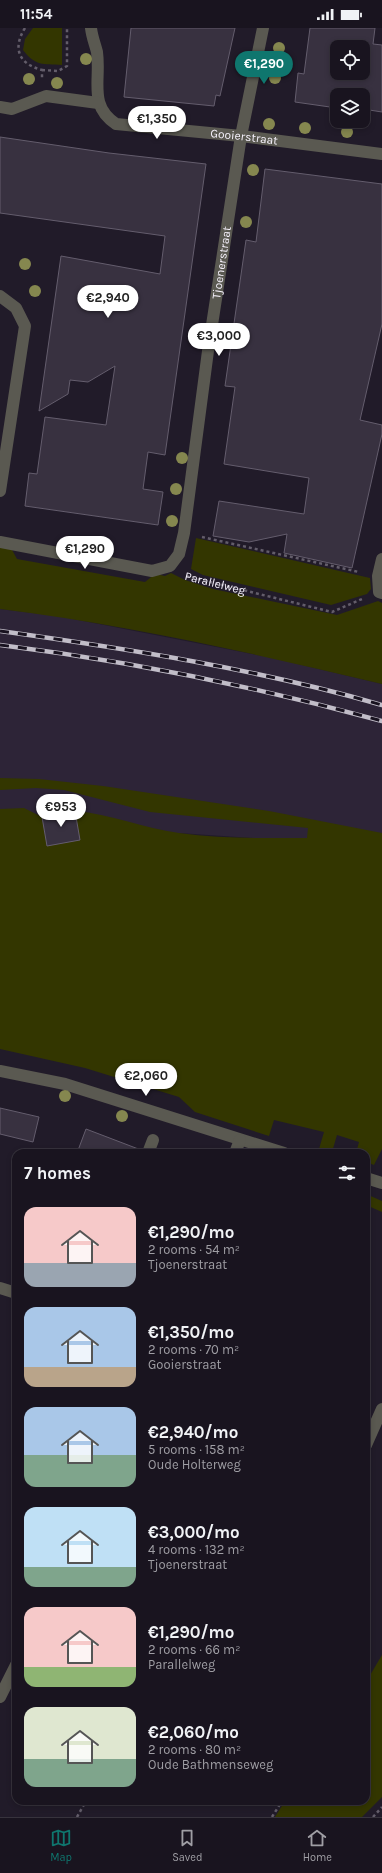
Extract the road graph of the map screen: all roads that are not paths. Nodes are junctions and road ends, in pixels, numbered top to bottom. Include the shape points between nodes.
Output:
1 (91, 28) edge
2 (263, 28) edge
3 (98, 103) junction
4 (0, 107) edge
5 (241, 136) junction
6 (382, 154) edge
7 (0, 296) edge
8 (0, 491) edge
9 (0, 542) edge
10 (382, 559) edge
11 (170, 566) joint
12 (381, 592) edge
13 (0, 1071) edge
14 (153, 1140) dead end
15 (240, 1140) junction
16 (150, 1149) edge
17 (237, 1149) edge
18 (270, 1149) edge
19 (370, 1179) edge
20 (382, 1183) edge
21 (0, 1288) edge
22 (12, 1292) edge
23 (382, 1409) edge
24 (370, 1436) edge
25 (12, 1673) edge
26 (0, 1697) edge

1 - 3 street via 97,52
2 - 5 street, Tjoenerstraat
3 - 4 street via 46,96 12,109
3 - 5 street, Gooierstraat via 106,118 116,124
5 - 6 street, Gooierstraat
5 - 11 street, Tjoenerstraat via 209,344 184,533 179,554
7 - 8 street via 16,308 25,326
9 - 11 street, Parallelweg via 152,571
10 - 12 street via 378,576
13 - 15 street via 65,1084
14 - 16 street
15 - 17 street
15 - 18 street
19 - 20 street
21 - 22 street
23 - 24 street
25 - 26 street

